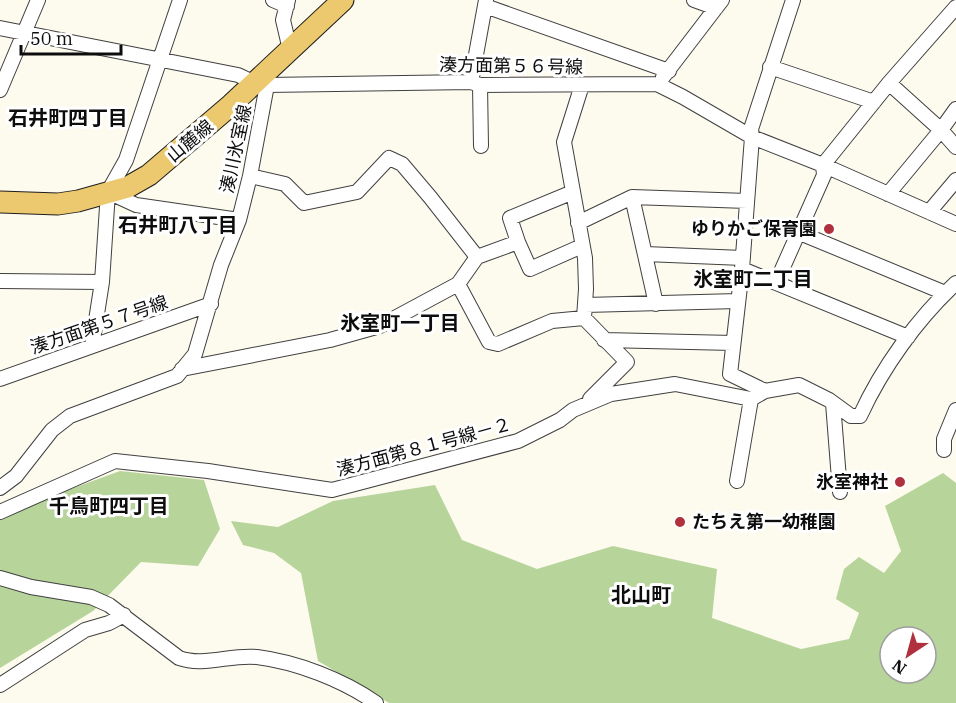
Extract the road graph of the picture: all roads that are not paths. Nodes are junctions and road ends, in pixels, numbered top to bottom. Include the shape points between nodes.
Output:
1 (38, 0) edge
2 (180, 0) edge
3 (273, 0) edge
4 (343, 0) edge
5 (694, 0) edge
6 (793, 0) edge
7 (288, 3) edge
8 (485, 3) edge
9 (719, 4) edge
10 (956, 7) edge
11 (0, 28) edge
12 (25, 33) junction
13 (290, 50) junction
14 (160, 60) junction
15 (770, 68) junction
16 (669, 71) junction
17 (889, 83) junction
18 (261, 84) junction
19 (476, 84) junction
20 (657, 84) junction
21 (582, 85) junction
22 (0, 90) edge
23 (874, 102) junction
24 (956, 109) edge
25 (941, 130) junction
26 (752, 137) junction
27 (481, 146) dead end
28 (956, 147) edge
29 (823, 165) junction
30 (250, 176) junction
31 (956, 180) edge
32 (108, 192) junction
33 (573, 192) junction
34 (888, 194) junction
35 (632, 196) junction
36 (747, 201) junction
37 (0, 202) edge
38 (929, 212) junction
39 (239, 220) junction
40 (578, 223) junction
41 (956, 224) edge
42 (800, 233) junction
43 (518, 242) junction
44 (582, 246) junction
45 (645, 254) junction
46 (477, 257) junction
47 (742, 264) junction
48 (0, 281) edge
49 (102, 282) junction
50 (776, 283) junction
51 (956, 283) edge
52 (458, 284) junction
53 (945, 293) junction
54 (738, 302) junction
55 (211, 304) junction
56 (656, 304) junction
57 (584, 312) junction
58 (908, 337) junction
59 (604, 340) junction
60 (733, 344) junction
61 (92, 346) junction
62 (182, 369) junction
63 (0, 379) edge
64 (765, 391) junction
65 (751, 399) junction
66 (833, 403) junction
67 (584, 405) junction
68 (956, 410) edge
69 (944, 450) dead end
70 (737, 481) dead end
71 (0, 488) edge
72 (840, 492) dead end
73 (0, 512) edge
74 (0, 578) edge
75 (124, 615) junction
76 (0, 685) edge
77 (376, 703) edge

1 - 12 street
2 - 14 street
3 - 7 street
4 - 13 main road, 山麓線
5 - 9 street
6 - 15 street
7 - 13 street via 284,20
8 - 16 street
8 - 19 street
9 - 16 street
10 - 17 street
11 - 12 street
12 - 14 street
12 - 22 street
13 - 18 main road, 山麓線
14 - 18 street via 238,75
14 - 32 street via 126,160
15 - 23 street
15 - 26 street
16 - 20 street
17 - 23 street
17 - 25 street
18 - 19 street, 湊方面第５６号線
18 - 30 street, 湊川氷室線
18 - 32 main road, 山麓線 via 149,175 128,187
19 - 21 street, 湊方面第５６号線
19 - 27 street
20 - 21 street, 湊方面第５６号線
20 - 26 street, 湊方面第５６号線
21 - 33 street via 564,142
23 - 29 street
24 - 25 street
25 - 28 street
25 - 34 street
26 - 29 street, 湊方面第５６号線
26 - 36 street
29 - 34 street, 湊方面第５６号線
29 - 42 street via 824,175
30 - 39 street, 湊川氷室線
30 - 46 street via 285,184 304,203 357,192 389,158 402,164
31 - 38 street
32 - 37 main road, 山麓線 via 58,204
32 - 39 street via 136,205
32 - 49 street
33 - 40 street
33 - 43 street via 510,218
34 - 38 street, 湊方面第５６号線
35 - 36 street
35 - 40 street
35 - 45 street
36 - 47 street
38 - 41 street, 湊方面第５６号線
39 - 55 street, 湊川氷室線
40 - 44 street
42 - 50 street
42 - 53 street
43 - 44 street via 530,269
43 - 46 street
44 - 57 street
45 - 47 street
45 - 56 street
46 - 52 street
47 - 50 street
47 - 54 street
48 - 49 street
49 - 61 street
50 - 58 street
51 - 53 street
52 - 57 street via 489,342 498,344
52 - 62 street via 380,326 330,340
53 - 58 street
54 - 56 street
54 - 60 street
55 - 61 street, 湊方面第５７号線
55 - 62 street, 湊川氷室線 via 195,354
56 - 57 street
57 - 59 street
58 - 66 street via 860,416 851,417
59 - 60 street
59 - 67 street via 627,362
60 - 64 street via 730,375
61 - 63 street, 湊方面第５７号線
62 - 71 street via 177,376 70,416 52,430 16,476
64 - 65 street
64 - 66 street via 799,385
65 - 67 street, 湊方面第８１号線－２ via 675,384 611,394
65 - 70 street
66 - 72 street
67 - 73 street, 湊方面第８１号線－２ via 518,441 332,490 115,461
68 - 69 street via 944,439
74 - 75 street via 91,597
75 - 76 street via 85,630
75 - 77 street via 179,658 190,662 255,657 316,671

